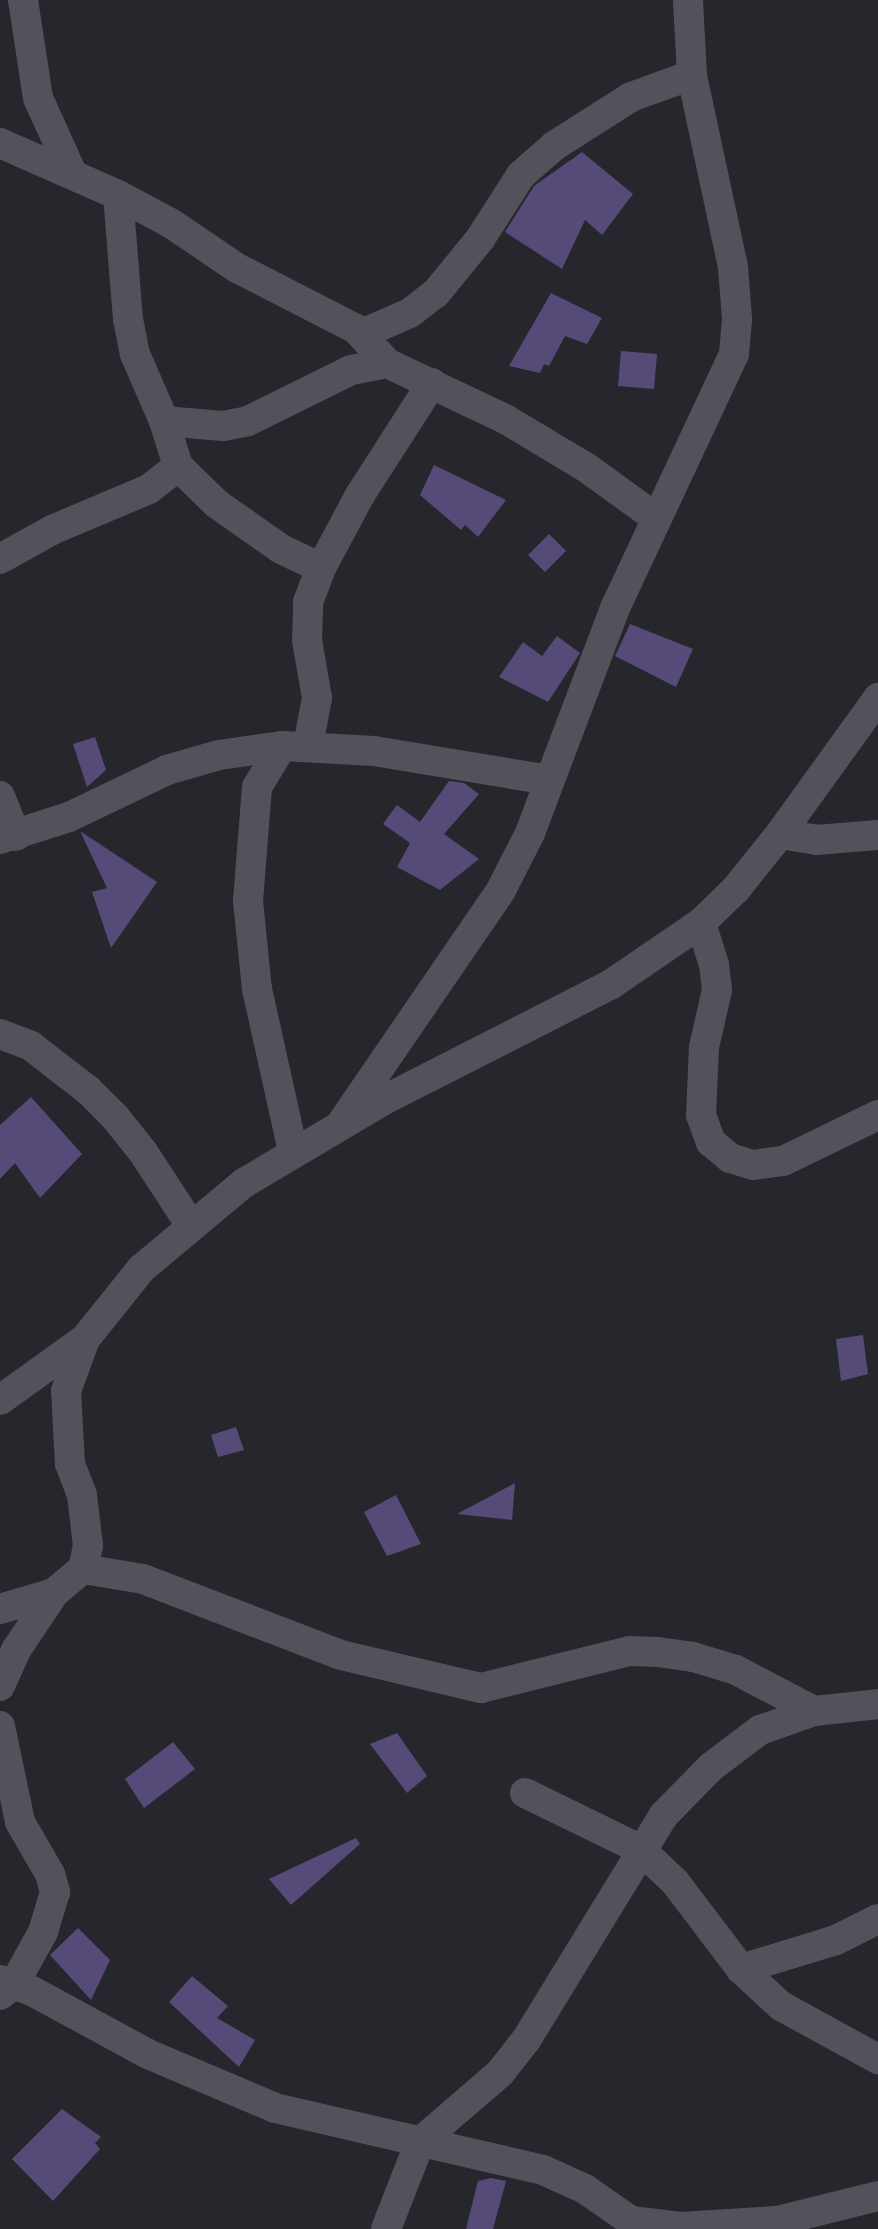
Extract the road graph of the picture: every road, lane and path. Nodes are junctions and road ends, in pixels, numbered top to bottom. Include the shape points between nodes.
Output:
1 (23, 0) edge
2 (688, 0) edge
3 (692, 75) junction
4 (0, 143) edge
5 (71, 171) junction
6 (118, 195) junction
7 (364, 333) junction
8 (387, 363) junction
9 (432, 383) junction
10 (164, 421) junction
11 (177, 466) junction
12 (656, 518) junction
13 (0, 559) edge
14 (321, 568) junction
15 (878, 698) edge
16 (295, 746) junction
17 (549, 780) junction
18 (0, 796) edge
19 (780, 834) junction
20 (878, 835) edge
21 (8, 838) edge
22 (701, 923) junction
23 (0, 1034) edge
24 (878, 1115) edge
25 (341, 1124) junction
26 (293, 1151) junction
27 (190, 1224) junction
28 (85, 1339) junction
29 (3, 1390) edge
30 (82, 1569) junction
31 (54, 1593) junction
32 (0, 1609) edge
33 (0, 1686) edge
34 (878, 1704) edge
35 (814, 1711) junction
36 (0, 1726) edge
37 (525, 1793) dead end
38 (640, 1849) junction
39 (878, 1919) edge
40 (741, 1969) junction
41 (5, 1986) edge
42 (878, 2059) edge
43 (420, 2142) junction
44 (878, 2196) edge
45 (626, 2225) edge
46 (386, 2229) edge

1 - 5 street via 38,98
2 - 3 street
3 - 7 street via 631,97 554,146 521,175 480,239 436,293 410,313
3 - 12 street via 733,267 737,319 734,354 725,379
4 - 5 street
5 - 6 street
6 - 7 street via 172,224 237,268
6 - 10 street via 128,319 135,354
7 - 8 street
8 - 9 street
8 - 10 street via 351,370 248,422 212,426
9 - 12 street via 468,398 577,462
9 - 14 street via 360,495
10 - 11 street
11 - 13 street via 149,489 52,530
11 - 14 street via 217,504 281,549
12 - 17 street via 616,606
14 - 16 street via 308,602 306,624 317,698
15 - 19 street
16 - 17 street via 438,759
16 - 21 street via 219,755 167,771 69,818
16 - 26 street via 257,787 248,901 257,989
17 - 25 street via 530,833 501,890
18 - 21 street
19 - 20 street via 816,840
19 - 22 street via 736,889
22 - 24 street via 717,990 704,1047 701,1115 711,1142 730,1158 753,1165 783,1161
22 - 25 street via 610,985
23 - 27 street via 38,1051 115,1117
25 - 26 street
26 - 27 street
27 - 28 street via 141,1269
28 - 29 street
28 - 30 street via 66,1391 70,1464 82,1495 88,1546
30 - 31 street
30 - 35 street via 143,1579 341,1655 481,1688 629,1651 658,1653 693,1657 736,1670
31 - 32 street
31 - 33 street via 16,1650
34 - 35 street
35 - 38 street via 760,1730 711,1767 663,1816
36 - 41 street via 20,1822 50,1874 55,1892 43,1932
37 - 38 street
38 - 40 street via 675,1882
38 - 43 street via 526,2040 493,2080
39 - 40 street via 836,1940
40 - 42 street via 798,2016
41 - 43 street via 148,2054 275,2108
43 - 45 street via 543,2170 585,2189
43 - 46 street
44 - 45 street via 777,2221 681,2227

